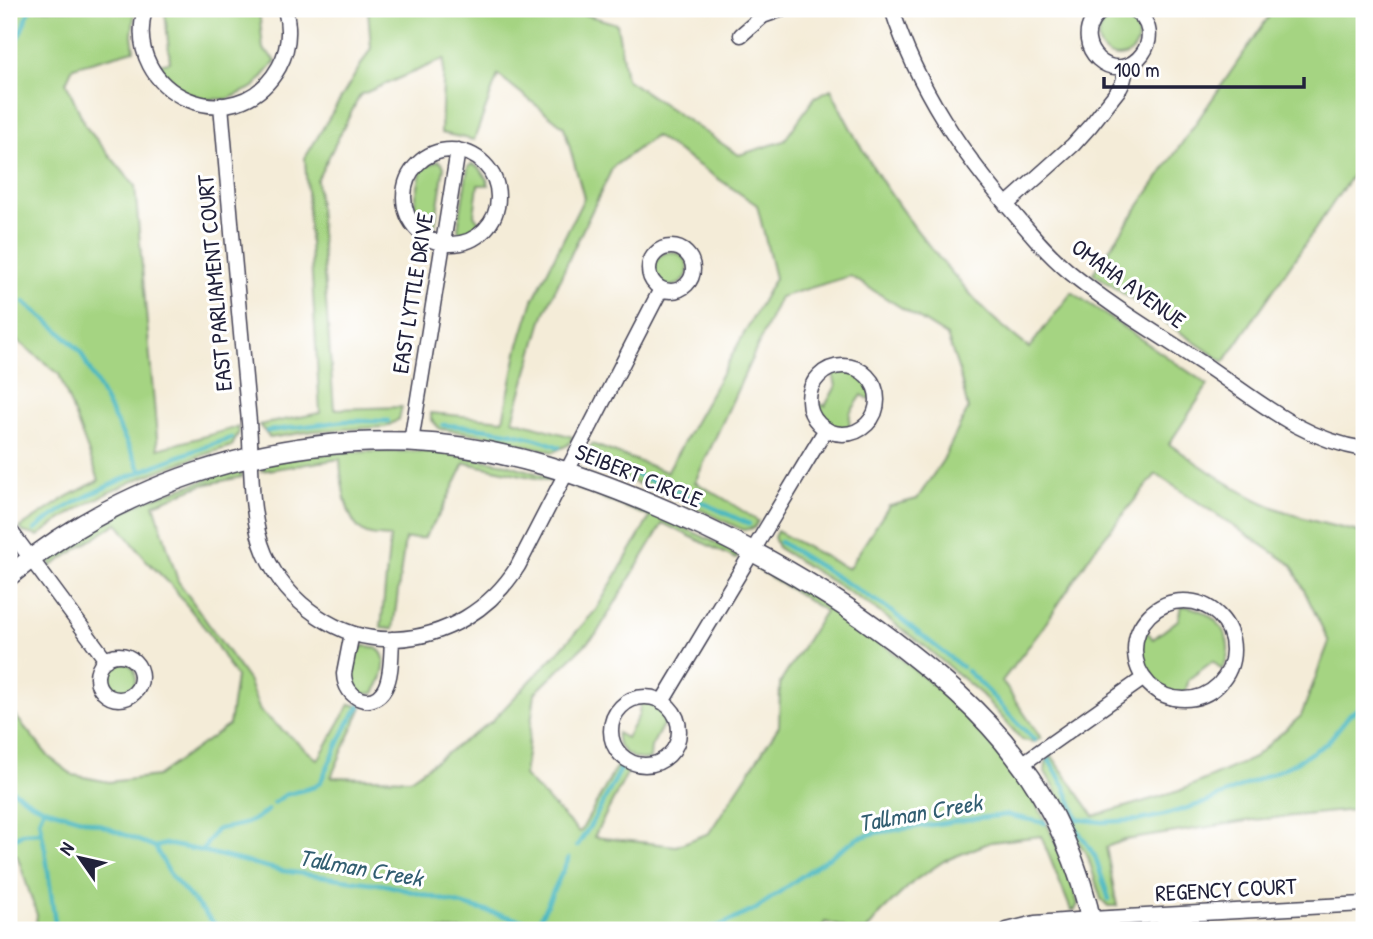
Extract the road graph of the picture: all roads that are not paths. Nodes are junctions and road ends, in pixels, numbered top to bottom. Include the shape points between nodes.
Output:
1 (145, 9) edge
2 (285, 9) edge
3 (783, 9) edge
4 (892, 9) edge
5 (1105, 9) edge
6 (1132, 9) edge
7 (741, 35) dead end
8 (1127, 66) junction
9 (221, 105) junction
10 (458, 150) junction
11 (1006, 205) junction
12 (443, 244) junction
13 (661, 289) dead end
14 (825, 429) junction
15 (411, 442) junction
16 (1364, 449) edge
17 (251, 457) junction
18 (566, 471) junction
19 (9, 530) edge
20 (753, 552) junction
21 (31, 559) junction
22 (9, 576) edge
23 (352, 633) junction
24 (392, 639) junction
25 (106, 660) dead end
26 (1144, 678) junction
27 (662, 702) junction
28 (1021, 764) junction
29 (1364, 904) edge
30 (1092, 924) edge
31 (1007, 930) edge

1 - 9 street via 142,46 158,78 186,99
2 - 9 street via 288,39 277,71 253,94
3 - 7 street via 763,16
4 - 11 street, OMAHA AVENUE via 912,64 937,110
5 - 8 street via 1089,26 1090,48 1105,64
6 - 8 street via 1145,21 1149,41 1143,54
8 - 11 street via 1120,88 1091,125
9 - 17 street, EAST PARLIAMENT COURT
10 - 12 street, EAST LYTTLE DRIVE
10 - 12 street via 429,155 414,168 405,185 404,205 411,223 425,237
10 - 12 street via 491,171 498,200 493,219 480,234 463,243
11 - 16 street, OMAHA AVENUE via 1058,262 1098,294 1291,424
12 - 15 street, EAST LYTTLE DRIVE
13 - 18 street, EAST PARLIAMENT COURT
14 - 14 street via 849,433 869,422 876,407 876,391 868,377 855,368 838,367 823,373 810,393 811,410
14 - 20 street
15 - 17 street, SEIBERT CIRCLE via 321,445
15 - 18 street, SEIBERT CIRCLE via 500,454
17 - 21 street, SEIBERT CIRCLE via 187,475 125,501
17 - 23 street, EAST PARLIAMENT COURT via 256,514 271,565 302,604
18 - 20 street, SEIBERT CIRCLE via 667,510
18 - 24 street, EAST PARLIAMENT COURT via 518,566 498,593 469,616 441,630
19 - 21 street
20 - 27 street
20 - 28 street, SEIBERT CIRCLE via 840,604 916,659 979,714
21 - 22 street, SEIBERT CIRCLE
21 - 25 street
23 - 24 street, EAST PARLIAMENT COURT
23 - 24 street via 344,681 348,692 363,700 379,696 384,688
26 - 26 street via 1162,694 1177,698 1209,691 1226,674 1231,659 1232,643 1223,621 1197,603 1173,602 1158,608 1142,625 1136,640 1135,656
26 - 28 street
27 - 27 street via 638,698 617,713 612,737 631,762 654,764 675,746 679,724
28 - 30 street, SEIBERT CIRCLE via 1061,832
29 - 30 street, REGENCY COURT
30 - 31 street, REGENCY COURT via 1035,923

